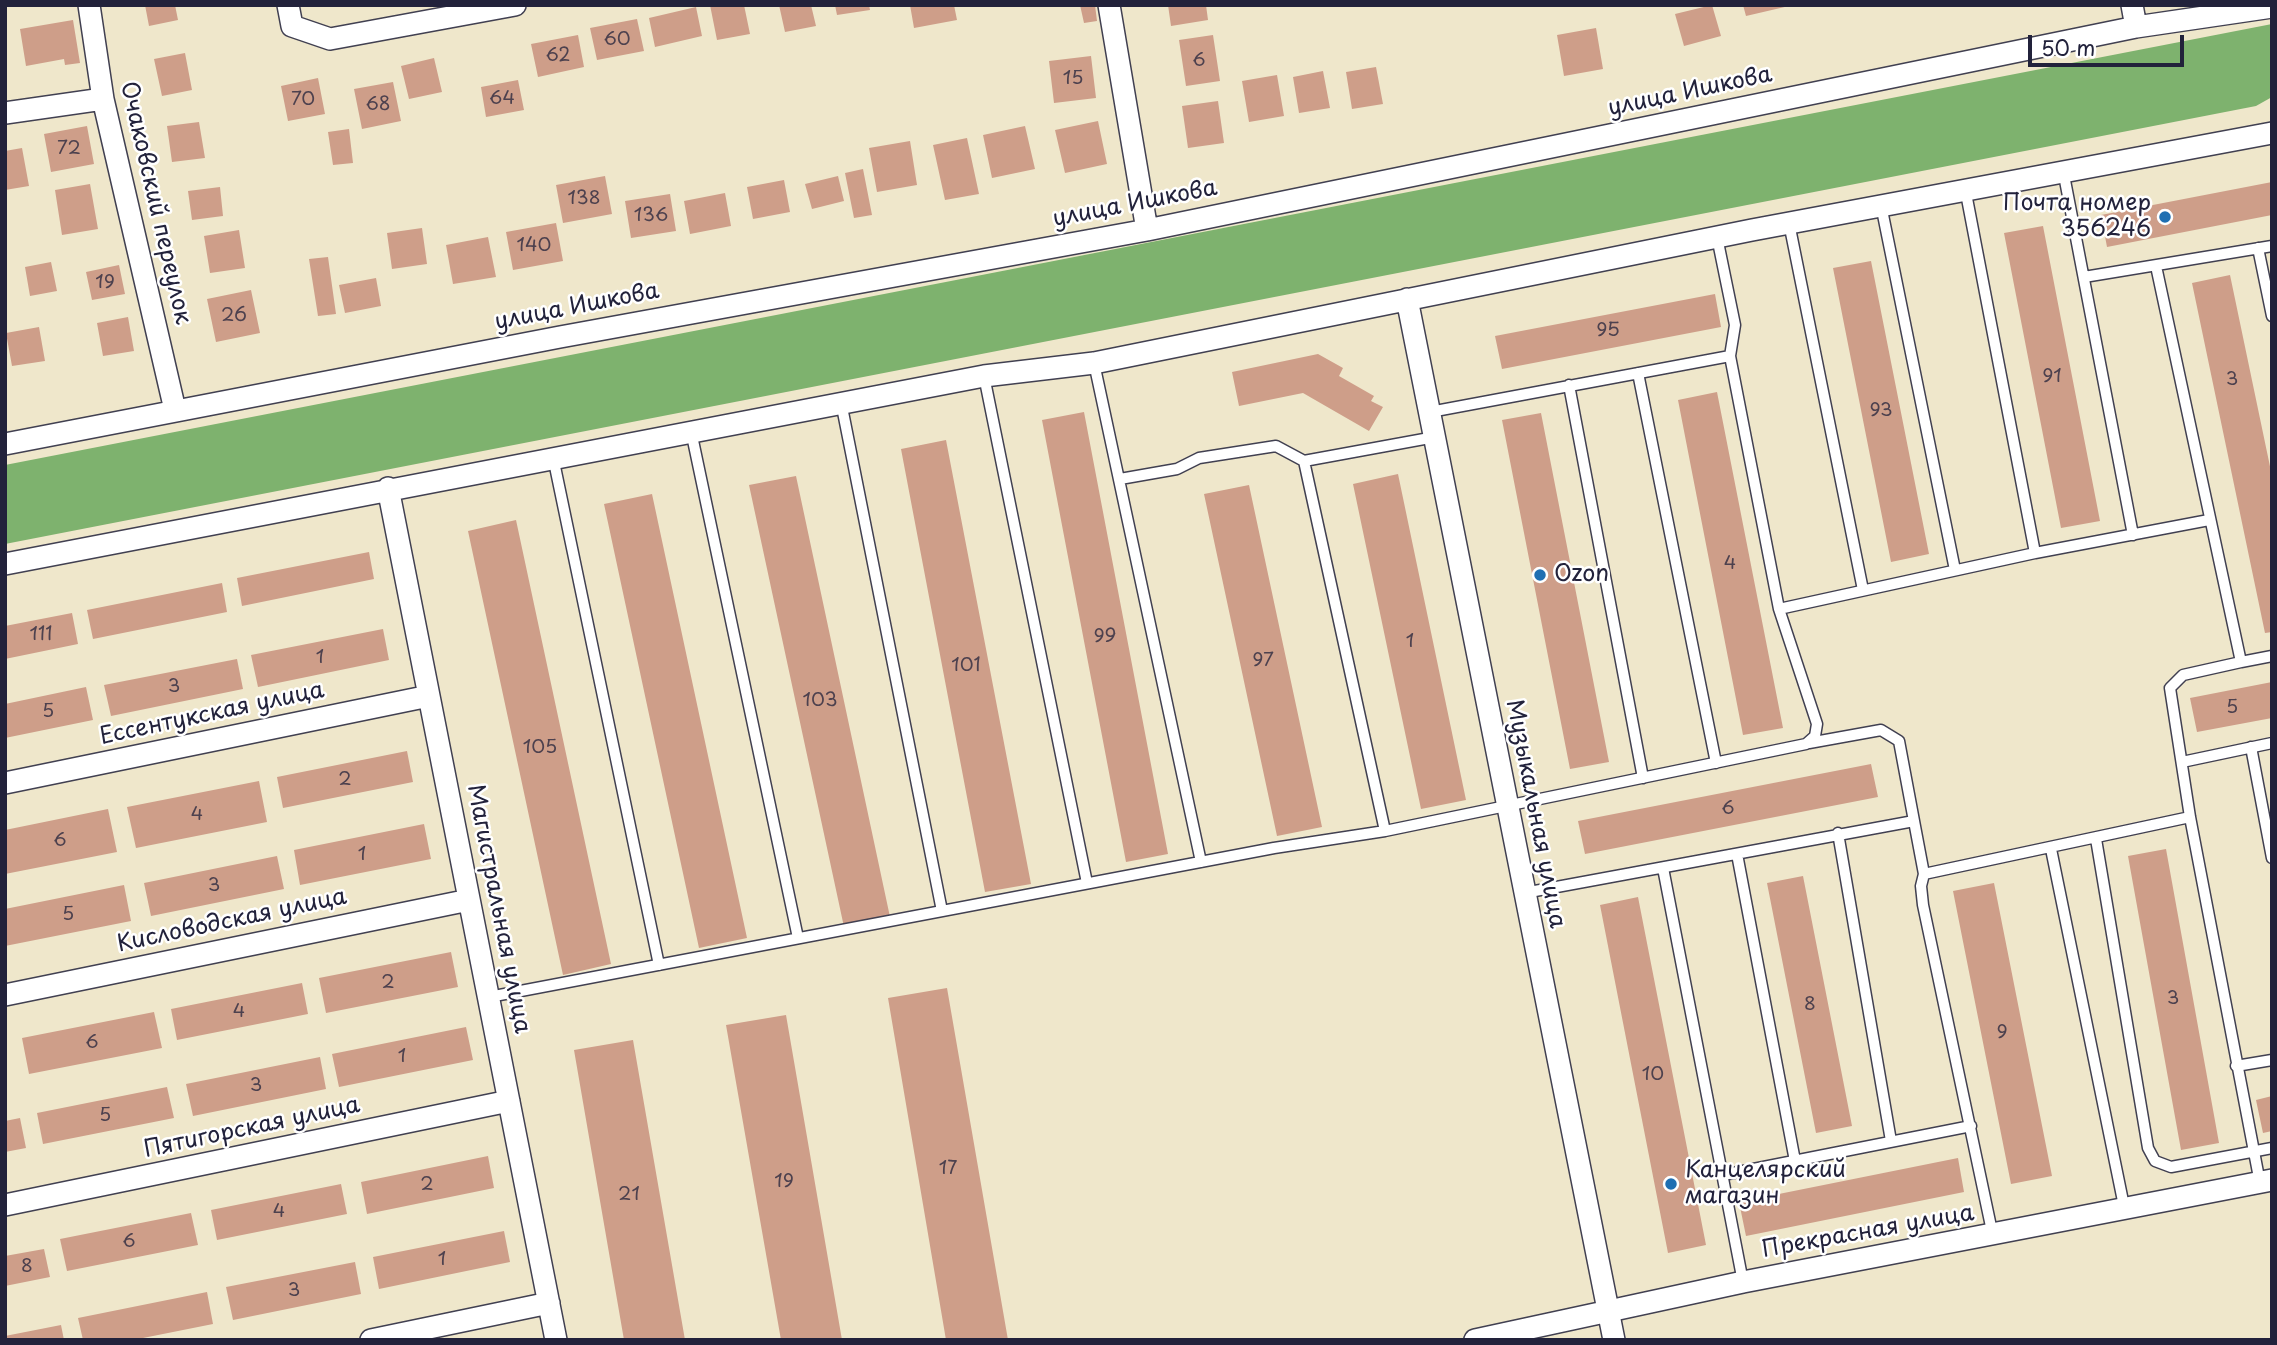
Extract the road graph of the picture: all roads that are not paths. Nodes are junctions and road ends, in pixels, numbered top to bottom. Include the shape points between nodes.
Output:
1 (89, 5) edge
2 (515, 5) edge
3 (1110, 5) edge
4 (2132, 5) edge
5 (2272, 7) edge
6 (290, 16) edge
7 (2136, 27) junction
8 (103, 99) junction
9 (5, 113) edge
10 (2272, 133) edge
11 (2063, 170) junction
12 (1965, 188) junction
13 (1881, 205) junction
14 (1789, 223) junction
15 (1147, 230) junction
16 (1717, 237) junction
17 (2272, 246) edge
18 (2258, 248) junction
19 (2156, 266) junction
20 (2084, 277) junction
21 (1407, 299) junction
22 (2272, 316) edge
23 (1730, 356) junction
24 (1094, 363) junction
25 (1638, 373) junction
26 (984, 376) junction
27 (1569, 386) junction
28 (841, 402) junction
29 (175, 410) junction
30 (1430, 412) junction
31 (691, 430) junction
32 (1435, 438) junction
33 (5, 444) edge
34 (553, 457) junction
35 (1304, 461) junction
36 (1120, 479) junction
37 (388, 488) junction
38 (2209, 520) junction
39 (2133, 535) junction
40 (2035, 553) junction
41 (5, 564) edge
42 (1955, 570) junction
43 (1863, 590) junction
44 (1779, 609) junction
45 (2272, 656) edge
46 (2241, 662) junction
47 (429, 696) junction
48 (2272, 743) edge
49 (1806, 744) junction
50 (2251, 747) junction
51 (2182, 762) junction
52 (1716, 763) junction
53 (1643, 778) junction
54 (5, 783) edge
55 (1507, 806) junction
56 (2190, 817) junction
57 (1914, 821) junction
58 (1385, 831) junction
59 (1838, 833) junction
60 (2096, 839) junction
61 (2051, 849) junction
62 (1737, 854) junction
63 (2272, 858) edge
64 (1201, 863) junction
65 (1663, 868) junction
66 (1924, 874) junction
67 (1087, 883) junction
68 (1524, 893) junction
69 (469, 900) junction
70 (942, 911) junction
71 (798, 938) junction
72 (659, 965) junction
73 (5, 995) edge
74 (489, 997) junction
75 (2272, 1060) edge
76 (2236, 1066) junction
77 (509, 1101) junction
78 (1971, 1126) junction
79 (1891, 1141) junction
80 (2272, 1148) edge
81 (2252, 1152) junction
82 (1795, 1161) junction
83 (1723, 1175) junction
84 (2266, 1182) edge
85 (5, 1205) edge
86 (2125, 1210) junction
87 (1993, 1236) junction
88 (1743, 1282) junction
89 (549, 1303) junction
90 (1608, 1311) junction
91 (371, 1340) edge
92 (556, 1340) edge
93 (1475, 1340) edge
94 (1614, 1340) edge

1 - 8 street, Очаковский переулок
2 - 6 street via 330,39
3 - 15 street
4 - 7 street
5 - 7 street, улица Ишкова
7 - 15 street, улица Ишкова
8 - 9 street
8 - 29 street, Очаковский переулок
10 - 11 street
11 - 12 street
11 - 20 lane
12 - 13 street
12 - 40 lane
13 - 14 street
13 - 42 lane
14 - 16 street
14 - 43 lane
15 - 29 street, улица Ишкова
16 - 21 street
16 - 23 lane via 1735,325
17 - 18 lane
18 - 19 lane
18 - 22 lane
19 - 20 lane
19 - 38 lane
20 - 39 lane
21 - 24 street
21 - 30 street, Музыкальная улица
23 - 25 lane
23 - 44 lane
24 - 26 street
24 - 36 lane
25 - 27 lane
25 - 52 lane
26 - 28 street
26 - 67 lane
27 - 30 lane
27 - 53 lane
28 - 31 street
28 - 70 lane
29 - 33 street, улица Ишкова
30 - 32 street, Музыкальная улица
31 - 34 street
31 - 71 lane
32 - 35 lane
32 - 55 street, Музыкальная улица
34 - 37 street
34 - 72 lane
35 - 36 lane via 1276,446 1199,458 1177,468
35 - 58 lane
36 - 64 lane
37 - 41 street
37 - 47 street, Магистральная улица
38 - 39 lane
38 - 46 lane
39 - 40 lane
40 - 42 lane
42 - 43 lane
43 - 44 lane
44 - 49 lane via 1817,724 1815,736
45 - 46 lane
46 - 51 lane via 2183,675 2171,688
47 - 54 street, Ессентукская улица
47 - 69 street, Магистральная улица
48 - 50 lane
49 - 52 lane
49 - 57 lane via 1881,730 1899,741
50 - 51 lane
50 - 63 lane
51 - 56 lane
52 - 53 lane
53 - 55 lane
55 - 58 lane
55 - 68 street, Музыкальная улица
56 - 60 lane
56 - 76 lane
57 - 59 lane
57 - 66 lane
58 - 64 lane
59 - 62 lane
59 - 79 lane
60 - 61 lane
60 - 81 lane via 2148,1148 2155,1161 2171,1167
61 - 66 lane
61 - 86 lane
62 - 65 lane
62 - 82 lane
64 - 67 lane
65 - 68 lane
65 - 83 lane
66 - 78 lane via 1923,905
67 - 70 lane
68 - 90 street, Музыкальная улица
69 - 73 street, Кисловодская улица
69 - 74 street, Магистральная улица
70 - 71 lane
71 - 72 lane
72 - 74 lane
74 - 77 street, Магистральная улица
75 - 76 lane
76 - 81 lane
77 - 85 street, Пятигорская улица
77 - 89 street, Магистральная улица
78 - 79 lane
78 - 87 lane
79 - 82 lane
80 - 81 lane
81 - 84 lane
82 - 83 lane
83 - 88 lane
84 - 86 street, Прекрасная улица
86 - 87 street, Прекрасная улица
87 - 88 street, Прекрасная улица
88 - 90 street, Прекрасная улица
89 - 91 street
89 - 92 street, Магистральная улица
90 - 93 street, Прекрасная улица
90 - 94 street, Музыкальная улица

